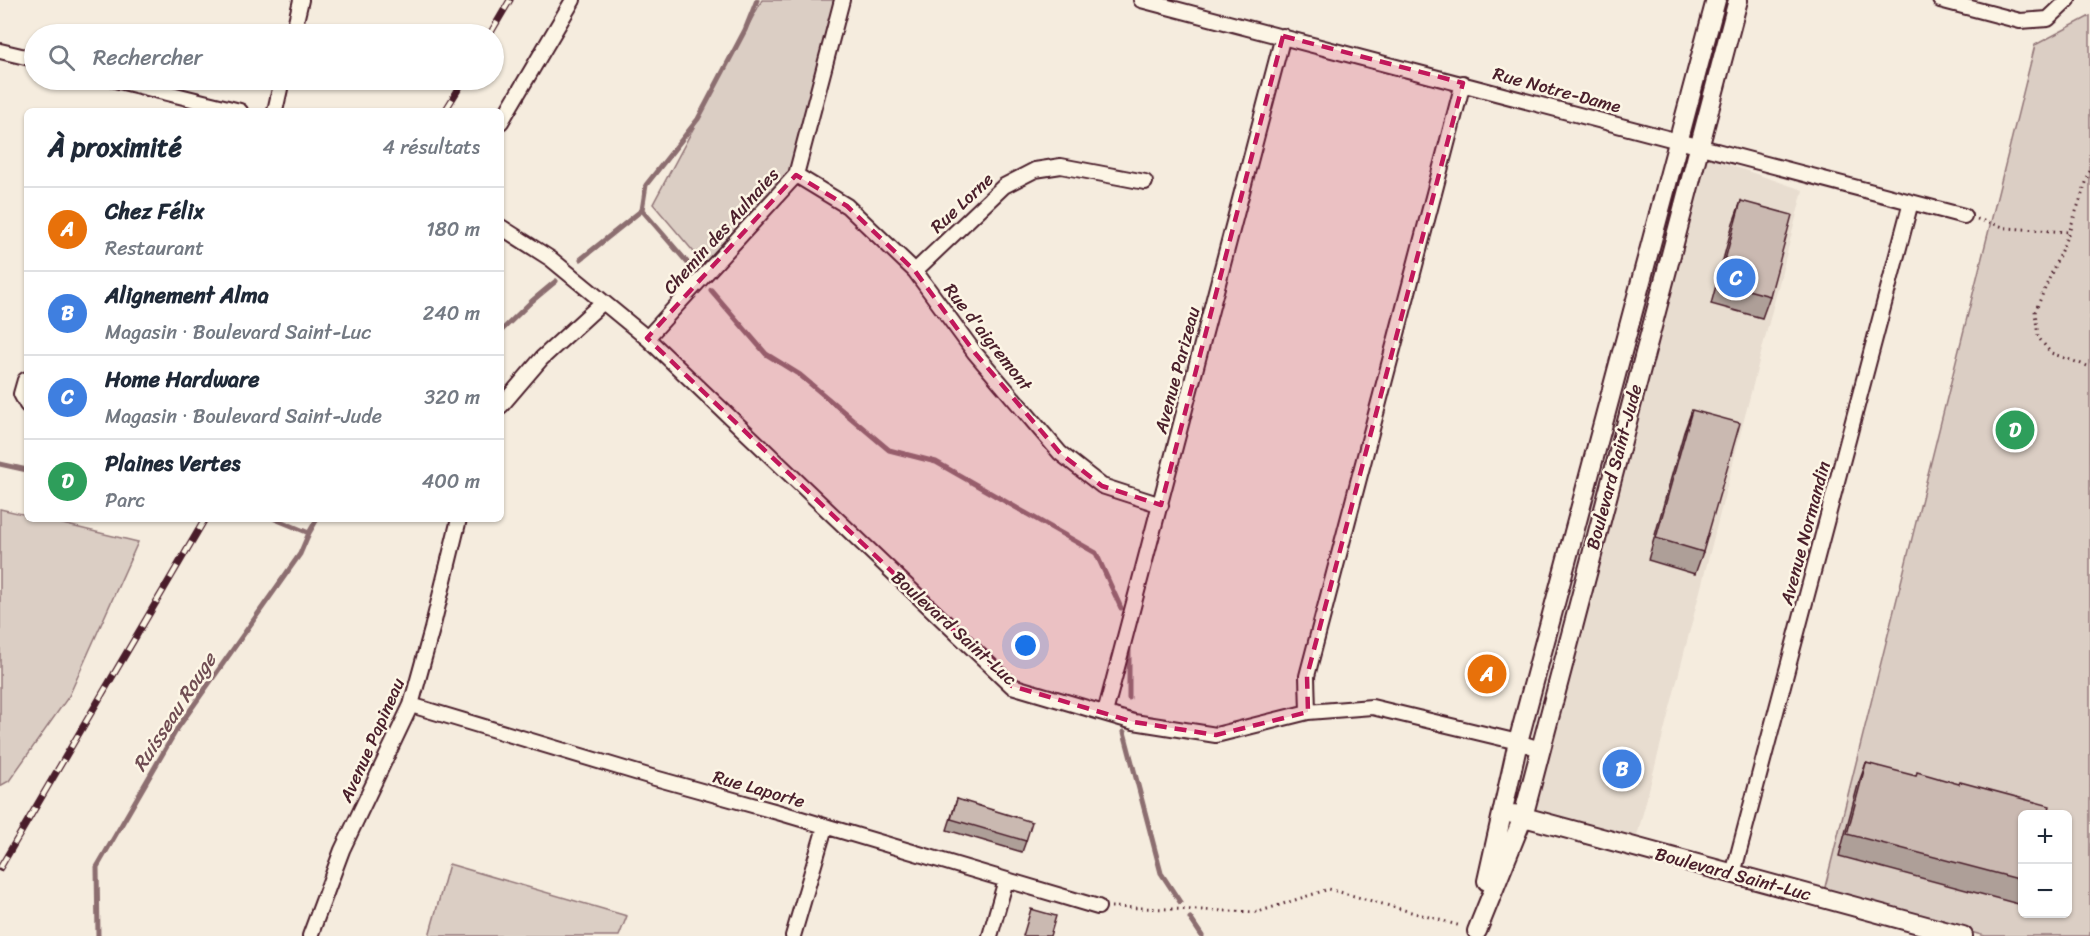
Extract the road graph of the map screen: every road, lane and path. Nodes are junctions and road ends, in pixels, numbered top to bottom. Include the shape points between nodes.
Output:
1 (301, 0) edge
2 (573, 0) edge
3 (842, 0) edge
4 (1142, 0) edge
5 (1716, 0) edge
6 (1738, 0) edge
7 (1940, 0) edge
8 (2068, 0) edge
9 (295, 24) edge
10 (1283, 36) junction
11 (0, 51) edge
12 (24, 57) edge
13 (1463, 83) junction
14 (155, 90) edge
15 (280, 90) edge
16 (228, 108) edge
17 (276, 108) edge
18 (504, 117) edge
19 (1678, 141) junction
20 (1699, 147) junction
21 (2090, 171) edge
22 (796, 175) junction
23 (1145, 182) dead end
24 (1911, 202) junction
25 (1964, 216) joint
26 (504, 229) edge
27 (2069, 232) junction
28 (915, 271) junction
29 (603, 302) junction
30 (647, 338) junction
31 (2090, 367) edge
32 (24, 384) edge
33 (24, 400) edge
34 (504, 402) edge
35 (1161, 505) junction
36 (458, 522) edge
37 (411, 705) junction
38 (1308, 712) junction
39 (1105, 713) junction
40 (1518, 742) junction
41 (1540, 749) junction
42 (1503, 812) junction
43 (1523, 817) junction
44 (825, 827) junction
45 (1733, 874) junction
46 (1006, 880) junction
47 (1098, 907) joint
48 (1477, 933) edge
49 (310, 936) edge
50 (793, 936) edge
51 (990, 936) edge
52 (1963, 936) edge

1 - 9 street
2 - 18 street
3 - 22 street, Chemin des Aulnaies
4 - 10 street, Rue Notre-Dame
5 - 19 street, Boulevard Saint-Jude
6 - 20 street, Boulevard Saint-Jude
7 - 8 street via 2020,21 2048,19
10 - 13 street, Rue Notre-Dame
10 - 35 street, Avenue Parizeau
11 - 12 street
13 - 19 street, Rue Notre-Dame
13 - 38 street via 1308,676
14 - 16 street
15 - 17 street
19 - 20 street, Rue Notre-Dame
19 - 40 street, Boulevard Saint-Jude
20 - 24 street, Rue Notre-Dame
20 - 41 street, Boulevard Saint-Jude
21 - 27 path
22 - 28 street, Rue d'aigremont via 847,206
22 - 30 street, Chemin des Aulnaies
23 - 28 street, Rue Lorne via 1061,166 1035,170 1004,186
24 - 25 street, Rue Notre-Dame
24 - 45 street, Avenue Normandin
25 - 27 path via 2007,228
26 - 29 street, Boulevard Saint-Luc via 551,259
27 - 31 path via 2035,312 2038,337 2052,353
28 - 35 street, Rue d'aigremont via 975,353 1060,453 1102,486
29 - 30 street, Boulevard Saint-Luc
29 - 34 street via 542,358
30 - 39 street, Boulevard Saint-Luc via 1012,686
32 - 33 street
35 - 39 street, Avenue Parizeau
36 - 37 street, Avenue Papineau
37 - 44 street, Rue Laporte
37 - 49 street, Avenue Papineau via 342,850
38 - 39 street, Boulevard Saint-Luc via 1216,735 1134,722
38 - 40 street, Boulevard Saint-Luc via 1372,707
40 - 41 street, Boulevard Saint-Luc
40 - 42 street, Boulevard Saint-Jude
41 - 43 street, Boulevard Saint-Jude
42 - 43 street, Boulevard Saint-Luc
42 - 48 street, Boulevard Saint-Jude
43 - 45 street, Boulevard Saint-Luc
43 - 48 street, Boulevard Saint-Jude
44 - 46 street, Rue Laporte
44 - 50 street
45 - 52 street, Boulevard Saint-Luc
46 - 47 street, Rue Laporte
46 - 51 street
47 - 48 path via 1258,912 1329,889

